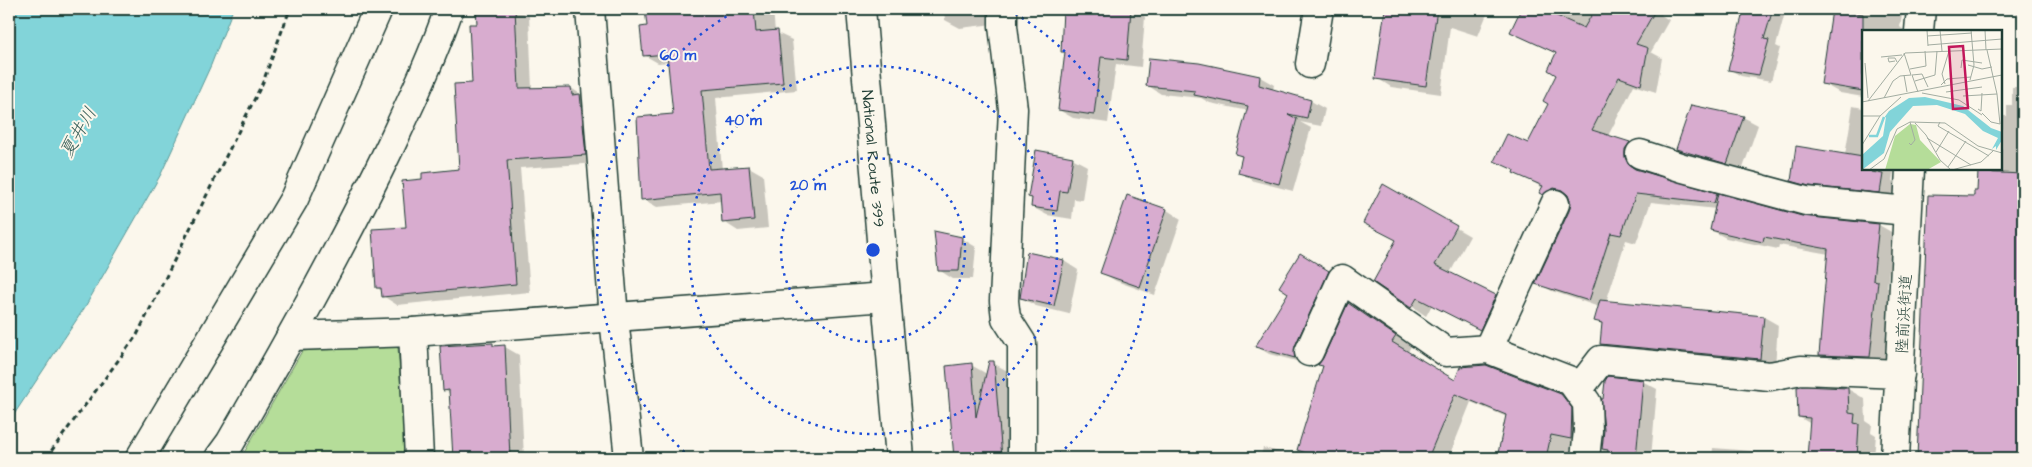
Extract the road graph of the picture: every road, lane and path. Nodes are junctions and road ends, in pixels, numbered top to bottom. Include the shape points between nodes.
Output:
1 (290, 9) edge
2 (378, 9) edge
3 (449, 9) edge
4 (590, 9) edge
5 (861, 9) edge
6 (1004, 9) edge
7 (1319, 9) edge
8 (1921, 9) edge
9 (1919, 30) edge
10 (1310, 64) dead end
11 (1640, 154) dead end
12 (1910, 170) edge
13 (1554, 204) dead end
14 (1907, 211) junction
15 (886, 297) junction
16 (614, 318) junction
17 (413, 332) junction
18 (293, 336) junction
19 (1488, 349) junction
20 (1309, 352) dead end
21 (1900, 374) junction
22 (1578, 390) junction
23 (46, 458) edge
24 (140, 458) edge
25 (219, 458) edge
26 (419, 458) edge
27 (629, 458) edge
28 (900, 458) edge
29 (1022, 458) edge
30 (1585, 458) edge
31 (1895, 458) edge

1 - 23 path via 263,82 137,334
2 - 24 main road via 294,198
3 - 18 main road via 434,53 365,200
4 - 16 main road
5 - 15 main road, National Route 399
6 - 29 main road via 1003,26 1013,109 1004,301 1006,318 1022,343
7 - 10 main road
8 - 9 main road
11 - 14 main road via 1806,201
12 - 14 main road, 陸前浜街道
13 - 19 main road
14 - 21 main road, 陸前浜街道
15 - 16 main road
15 - 28 main road, National Route 399
16 - 17 main road
16 - 27 main road
17 - 18 main road
17 - 26 main road
18 - 25 main road
19 - 20 main road via 1446,352 1342,279
19 - 22 main road via 1571,381
21 - 22 main road via 1801,370 1770,376 1602,360
21 - 31 main road, 陸前浜街道
22 - 30 main road via 1587,403

